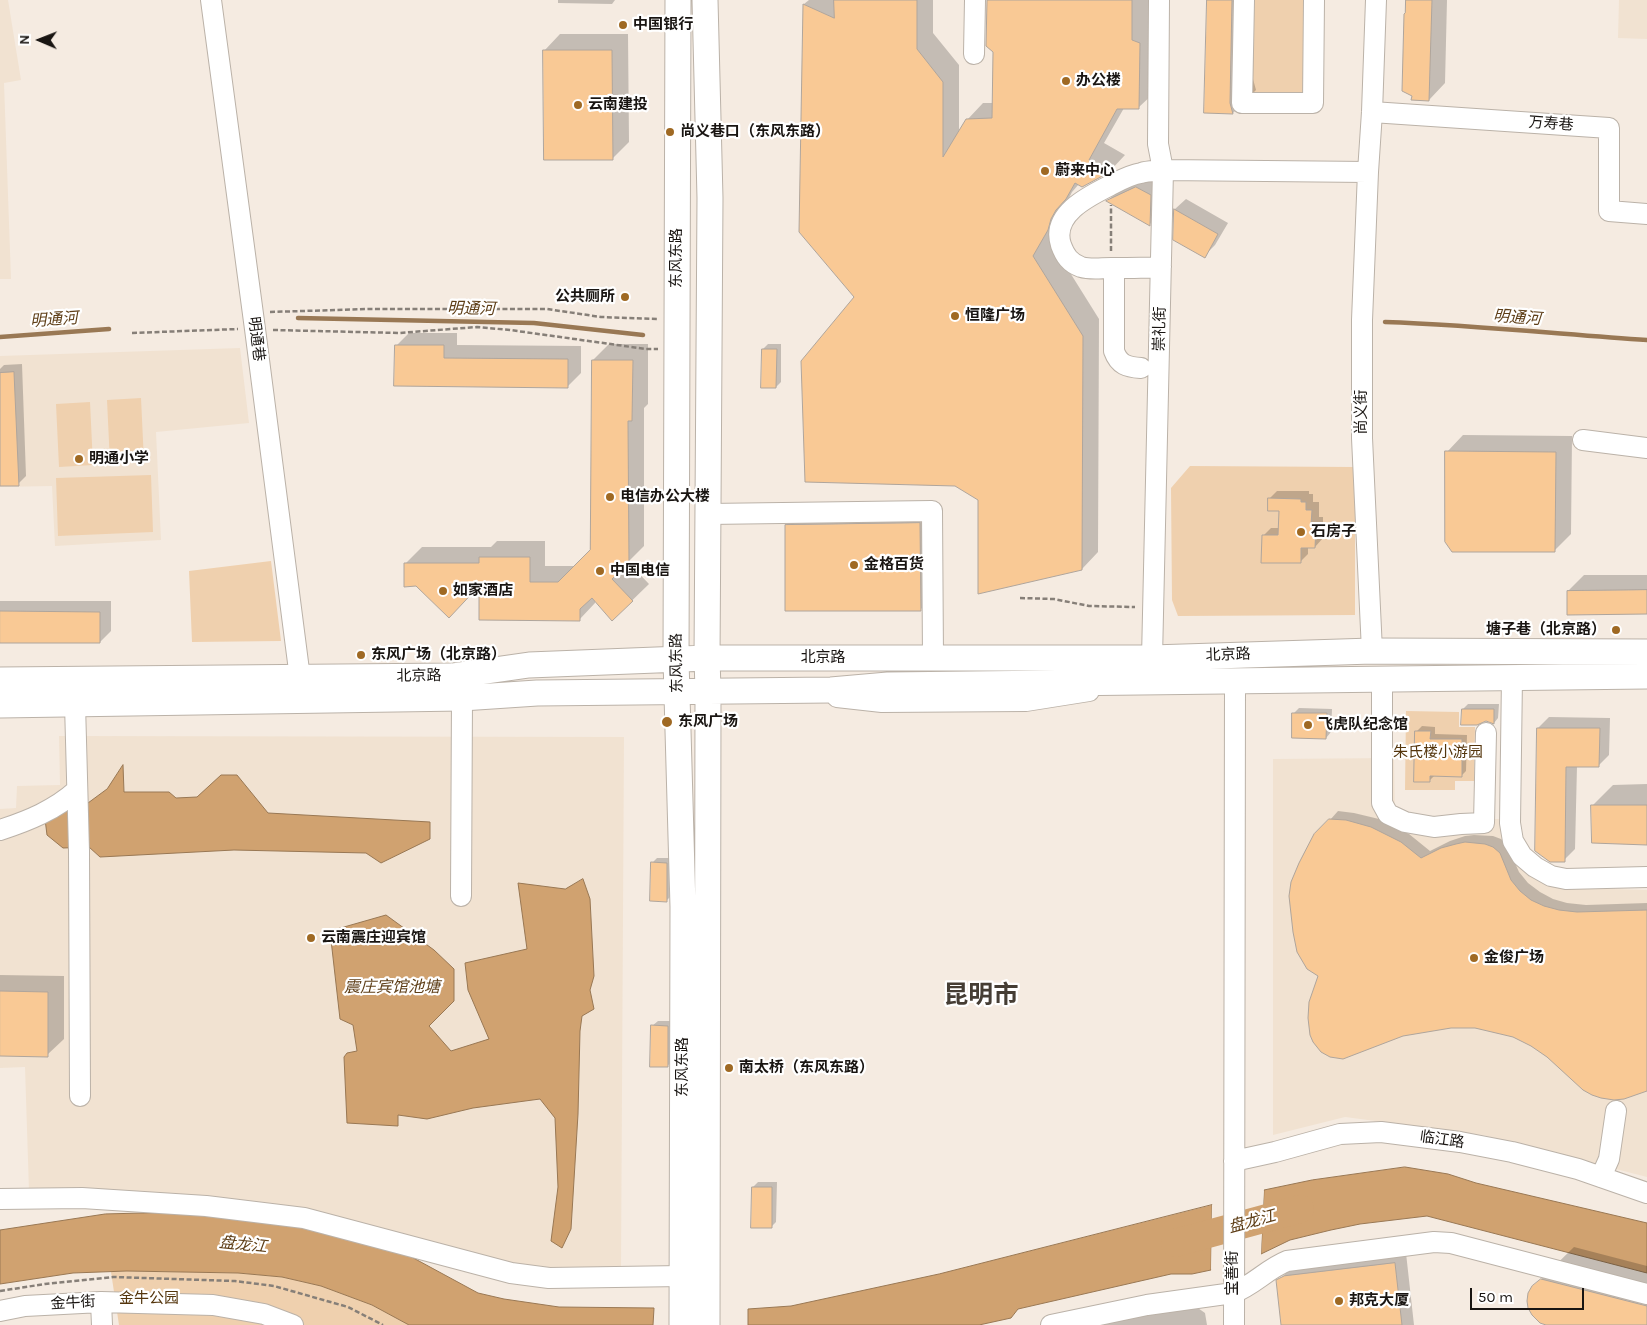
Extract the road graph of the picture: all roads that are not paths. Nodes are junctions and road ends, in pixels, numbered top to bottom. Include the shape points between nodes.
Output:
1 (211, 0) edge
2 (678, 0) edge
3 (705, 0) edge
4 (975, 0) edge
5 (1159, 0) edge
6 (1244, 0) edge
7 (1314, 0) edge
8 (1376, 0) edge
9 (974, 54) dead end
10 (1372, 112) junction
11 (1163, 170) junction
12 (1368, 172) junction
13 (1647, 214) edge
14 (1112, 260) junction
15 (1161, 267) junction
16 (1141, 368) dead end
17 (1583, 440) dead end
18 (1647, 448) edge
19 (708, 514) junction
20 (1372, 651) junction
21 (1647, 652) edge
22 (707, 658) junction
23 (933, 658) junction
24 (1152, 658) junction
25 (676, 660) junction
26 (1647, 676) edge
27 (300, 678) junction
28 (1512, 678) junction
29 (1382, 679) junction
30 (0, 680) edge
31 (1235, 681) junction
32 (708, 690) junction
33 (678, 691) junction
34 (462, 698) junction
35 (75, 704) junction
36 (0, 706) edge
37 (1486, 733) dead end
38 (77, 796) junction
39 (0, 830) edge
40 (1647, 877) edge
41 (461, 896) dead end
42 (80, 1096) dead end
43 (1616, 1111) dead end
44 (1234, 1161) junction
45 (1602, 1177) junction
46 (1647, 1193) edge
47 (0, 1199) edge
48 (682, 1276) junction
49 (1233, 1287) junction
50 (1647, 1294) edge
51 (101, 1302) junction
52 (0, 1311) edge
53 (102, 1325) edge
54 (293, 1325) edge
55 (682, 1325) edge
56 (707, 1325) edge
57 (1051, 1325) edge
58 (1234, 1325) edge

1 - 27 street, 明通巷 via 254,321 252,378
2 - 25 main road, 东风东路
3 - 19 main road, 东风东路 via 710,198
4 - 9 street
5 - 11 street, 崇礼街 via 1158,144
6 - 7 street via 1242,103 1312,103
8 - 10 street, 尚义街
10 - 12 street, 尚义街
10 - 13 street, 万寿巷 via 1609,128 1609,211
11 - 12 street
11 - 14 street via 1133,175 1090,195 1074,207 1061,225 1060,242 1064,253 1074,264 1088,268
11 - 15 street, 崇礼街
12 - 20 street, 尚义街 via 1362,320 1362,428
14 - 15 street
14 - 16 street via 1114,351 1119,362
15 - 24 street, 崇礼街
17 - 18 street
19 - 22 main road, 东风东路
19 - 23 street via 932,510
20 - 21 main road, 北京路
20 - 24 main road, 北京路
22 - 23 main road, 北京路
22 - 25 main road, 北京路
22 - 32 main road, 东风东路
23 - 24 main road, 北京路
25 - 27 main road, 北京路 via 529,665 452,676
25 - 33 main road, 东风东路
26 - 28 main road, 北京路
27 - 30 main road, 北京路
28 - 29 main road, 北京路
28 - 40 street via 1510,823 1513,840 1522,856 1551,876
29 - 31 main road, 北京路
29 - 37 street via 1382,803 1388,814 1405,822 1434,827 1484,823
31 - 32 main road, 北京路 via 888,684 831,690
31 - 44 street, 宝善街
32 - 33 main road, 北京路
32 - 56 main road, 东风东路
33 - 34 main road, 北京路 via 537,693
33 - 48 main road, 东风东路 via 683,907
34 - 35 main road, 北京路
34 - 41 street
35 - 36 main road, 北京路
35 - 38 street
38 - 39 street via 30,820
38 - 42 street
43 - 45 street via 1609,1159
44 - 45 street, 临江路 via 1340,1134 1380,1132 1512,1152
44 - 49 street, 宝善街
45 - 46 street, 临江路
47 - 48 street via 82,1198 206,1206 304,1218 511,1272 549,1278
48 - 55 main road, 东风东路
49 - 50 street via 1245,1289 1274,1266 1287,1261 1434,1242 1451,1243
49 - 57 street
49 - 58 street, 宝善街
51 - 52 street, 金牛街 via 25,1306
51 - 53 street
51 - 54 street, 金牛街 via 213,1305 264,1314

